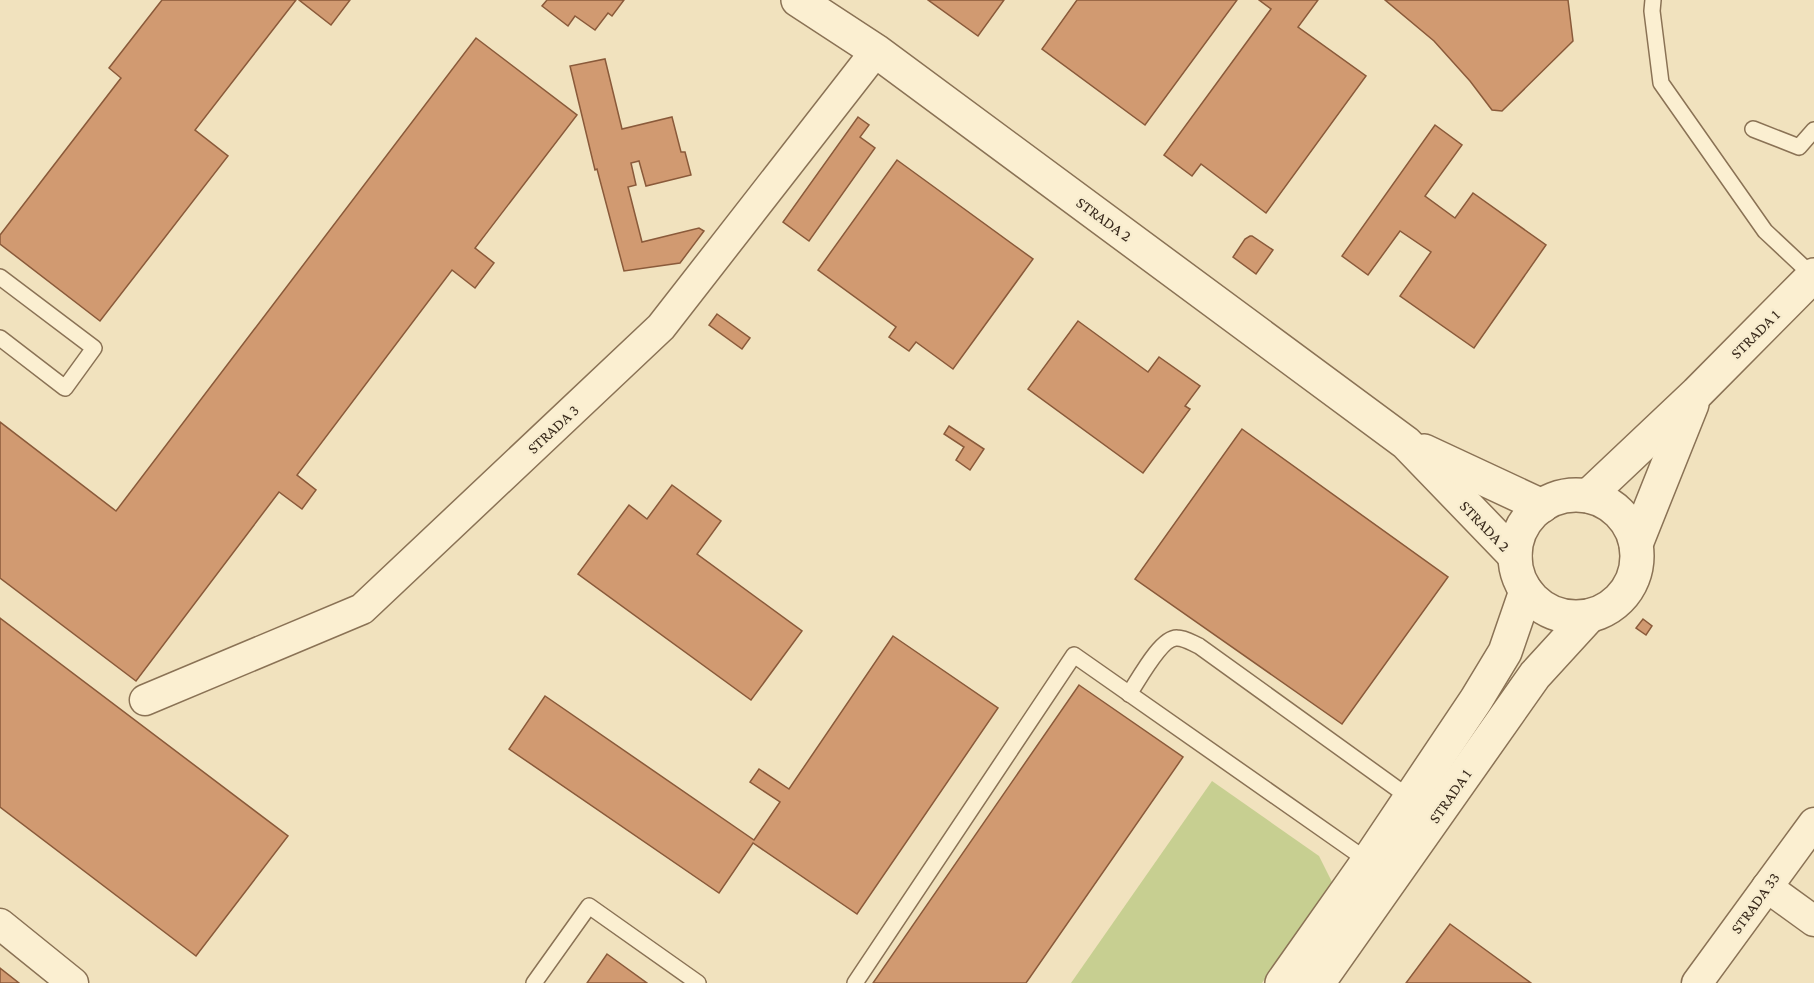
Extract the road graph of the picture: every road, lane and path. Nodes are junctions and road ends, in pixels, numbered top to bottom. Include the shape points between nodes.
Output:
1 (798, 0) edge
2 (1653, 0) edge
3 (876, 51) junction
4 (1753, 129) dead end
5 (1814, 130) edge
6 (1814, 276) edge
7 (0, 277) edge
8 (0, 338) edge
9 (1697, 393) junction
10 (1406, 443) junction
11 (1588, 496) junction
12 (1542, 506) junction
13 (1636, 544) junction
14 (1515, 556) junction
15 (1526, 591) junction
16 (1589, 616) junction
17 (1129, 694) junction
18 (145, 700) dead end
19 (1410, 798) junction
20 (1814, 823) edge
21 (1368, 861) junction
22 (1767, 886) junction
23 (1814, 921) edge
24 (0, 924) edge
25 (73, 983) edge
26 (534, 983) edge
27 (698, 983) edge
28 (855, 983) edge
29 (1282, 983) edge
30 (1318, 983) edge
31 (1697, 983) edge

1 - 3 street, STRADA 2
2 - 6 lane via 1661,83 1765,231
3 - 10 street, STRADA 2
3 - 18 street, STRADA 3 via 661,327 362,609
4 - 5 lane via 1799,147
6 - 9 street, STRADA 1
7 - 8 lane via 94,348 65,388
9 - 11 street, STRADA 1
9 - 13 street, STRADA 1
10 - 12 street, STRADA 2
10 - 14 street, STRADA 2
11 - 12 street via 1564,496
11 - 13 street via 1614,508 1632,531
12 - 14 street via 1522,528
13 - 16 street via 1636,568 1627,590 1611,607
14 - 15 street
15 - 16 street via 1553,613
15 - 19 street, STRADA 1 via 1505,652
16 - 30 street, STRADA 1 via 1535,675
17 - 19 lane via 1165,642 1175,638 1188,640
17 - 21 lane
17 - 28 lane via 1074,655
19 - 21 street, STRADA 1
20 - 22 street, STRADA 33
21 - 29 street, STRADA 1
22 - 23 street
22 - 31 street, STRADA 33
24 - 25 street
26 - 27 lane via 589,906

